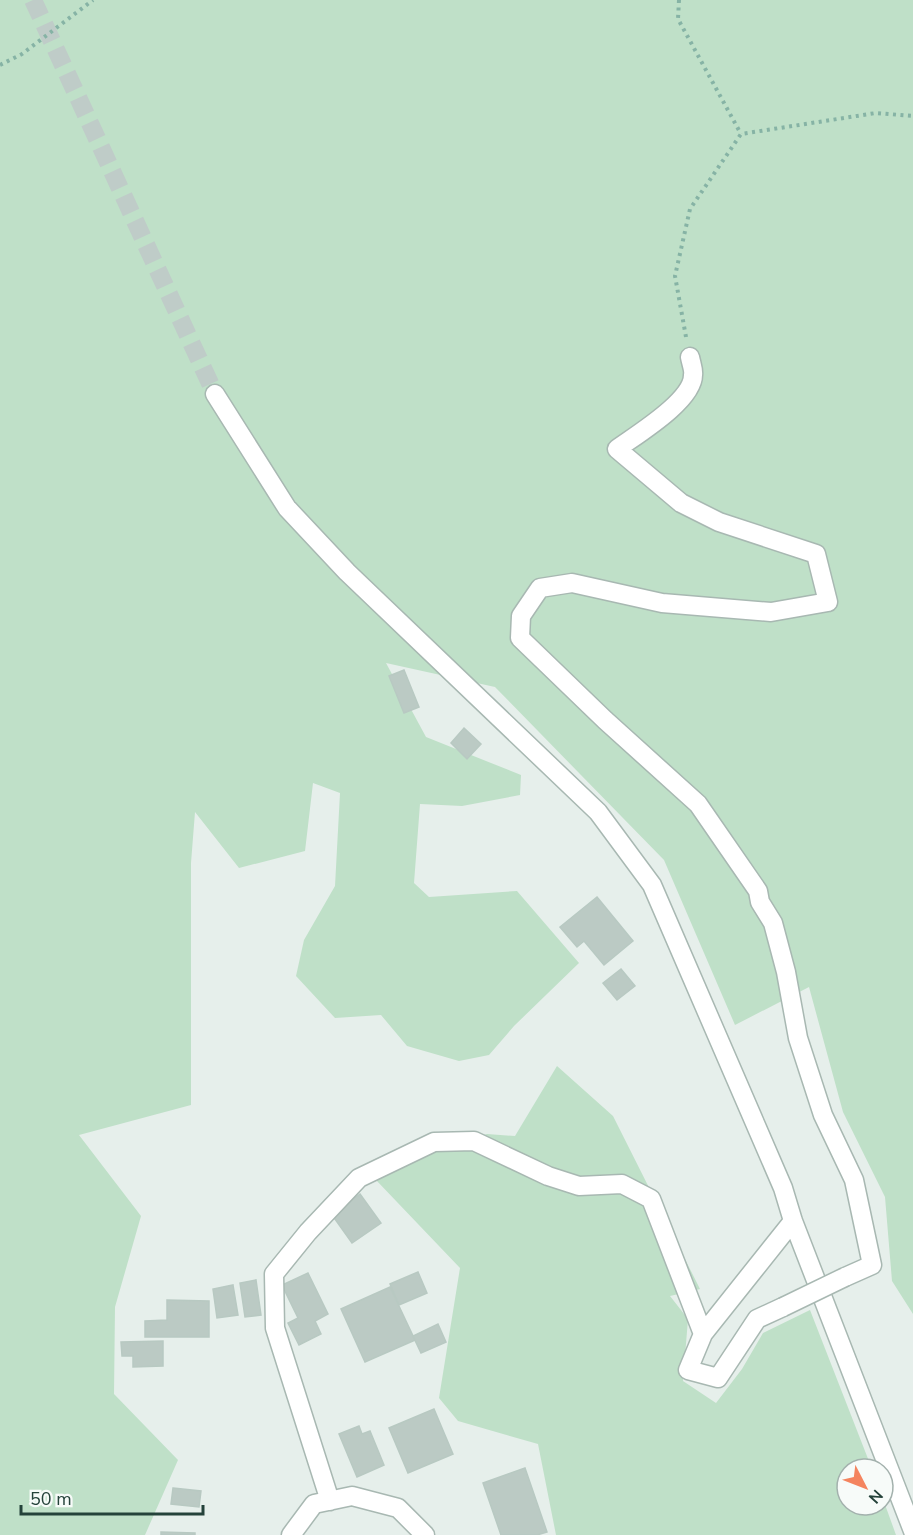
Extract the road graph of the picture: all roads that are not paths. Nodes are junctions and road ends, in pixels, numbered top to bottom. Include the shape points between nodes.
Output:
1 (690, 357) road end
2 (215, 394) tunnel mouth
3 (793, 1221) junction
4 (703, 1334) junction
5 (330, 1501) junction
6 (913, 1531) edge
7 (291, 1535) edge
8 (425, 1535) edge

1 - 4 street, bridge via 694,377 688,390 671,409 616,449 681,503 719,522 816,554 828,602 771,612 701,607 662,603 572,583 540,588 521,616 520,638 698,804 758,891 773,923 798,1038 823,1115 854,1179 872,1265 757,1319 718,1378 688,1370
2 - 3 street via 287,508 356,580 597,812 652,885 783,1188
3 - 4 street
3 - 6 street
4 - 5 street via 651,1199 622,1184 579,1186 548,1176 474,1141 434,1142 358,1178 274,1275 275,1328
5 - 7 street via 314,1504
5 - 8 street via 352,1496 398,1508

